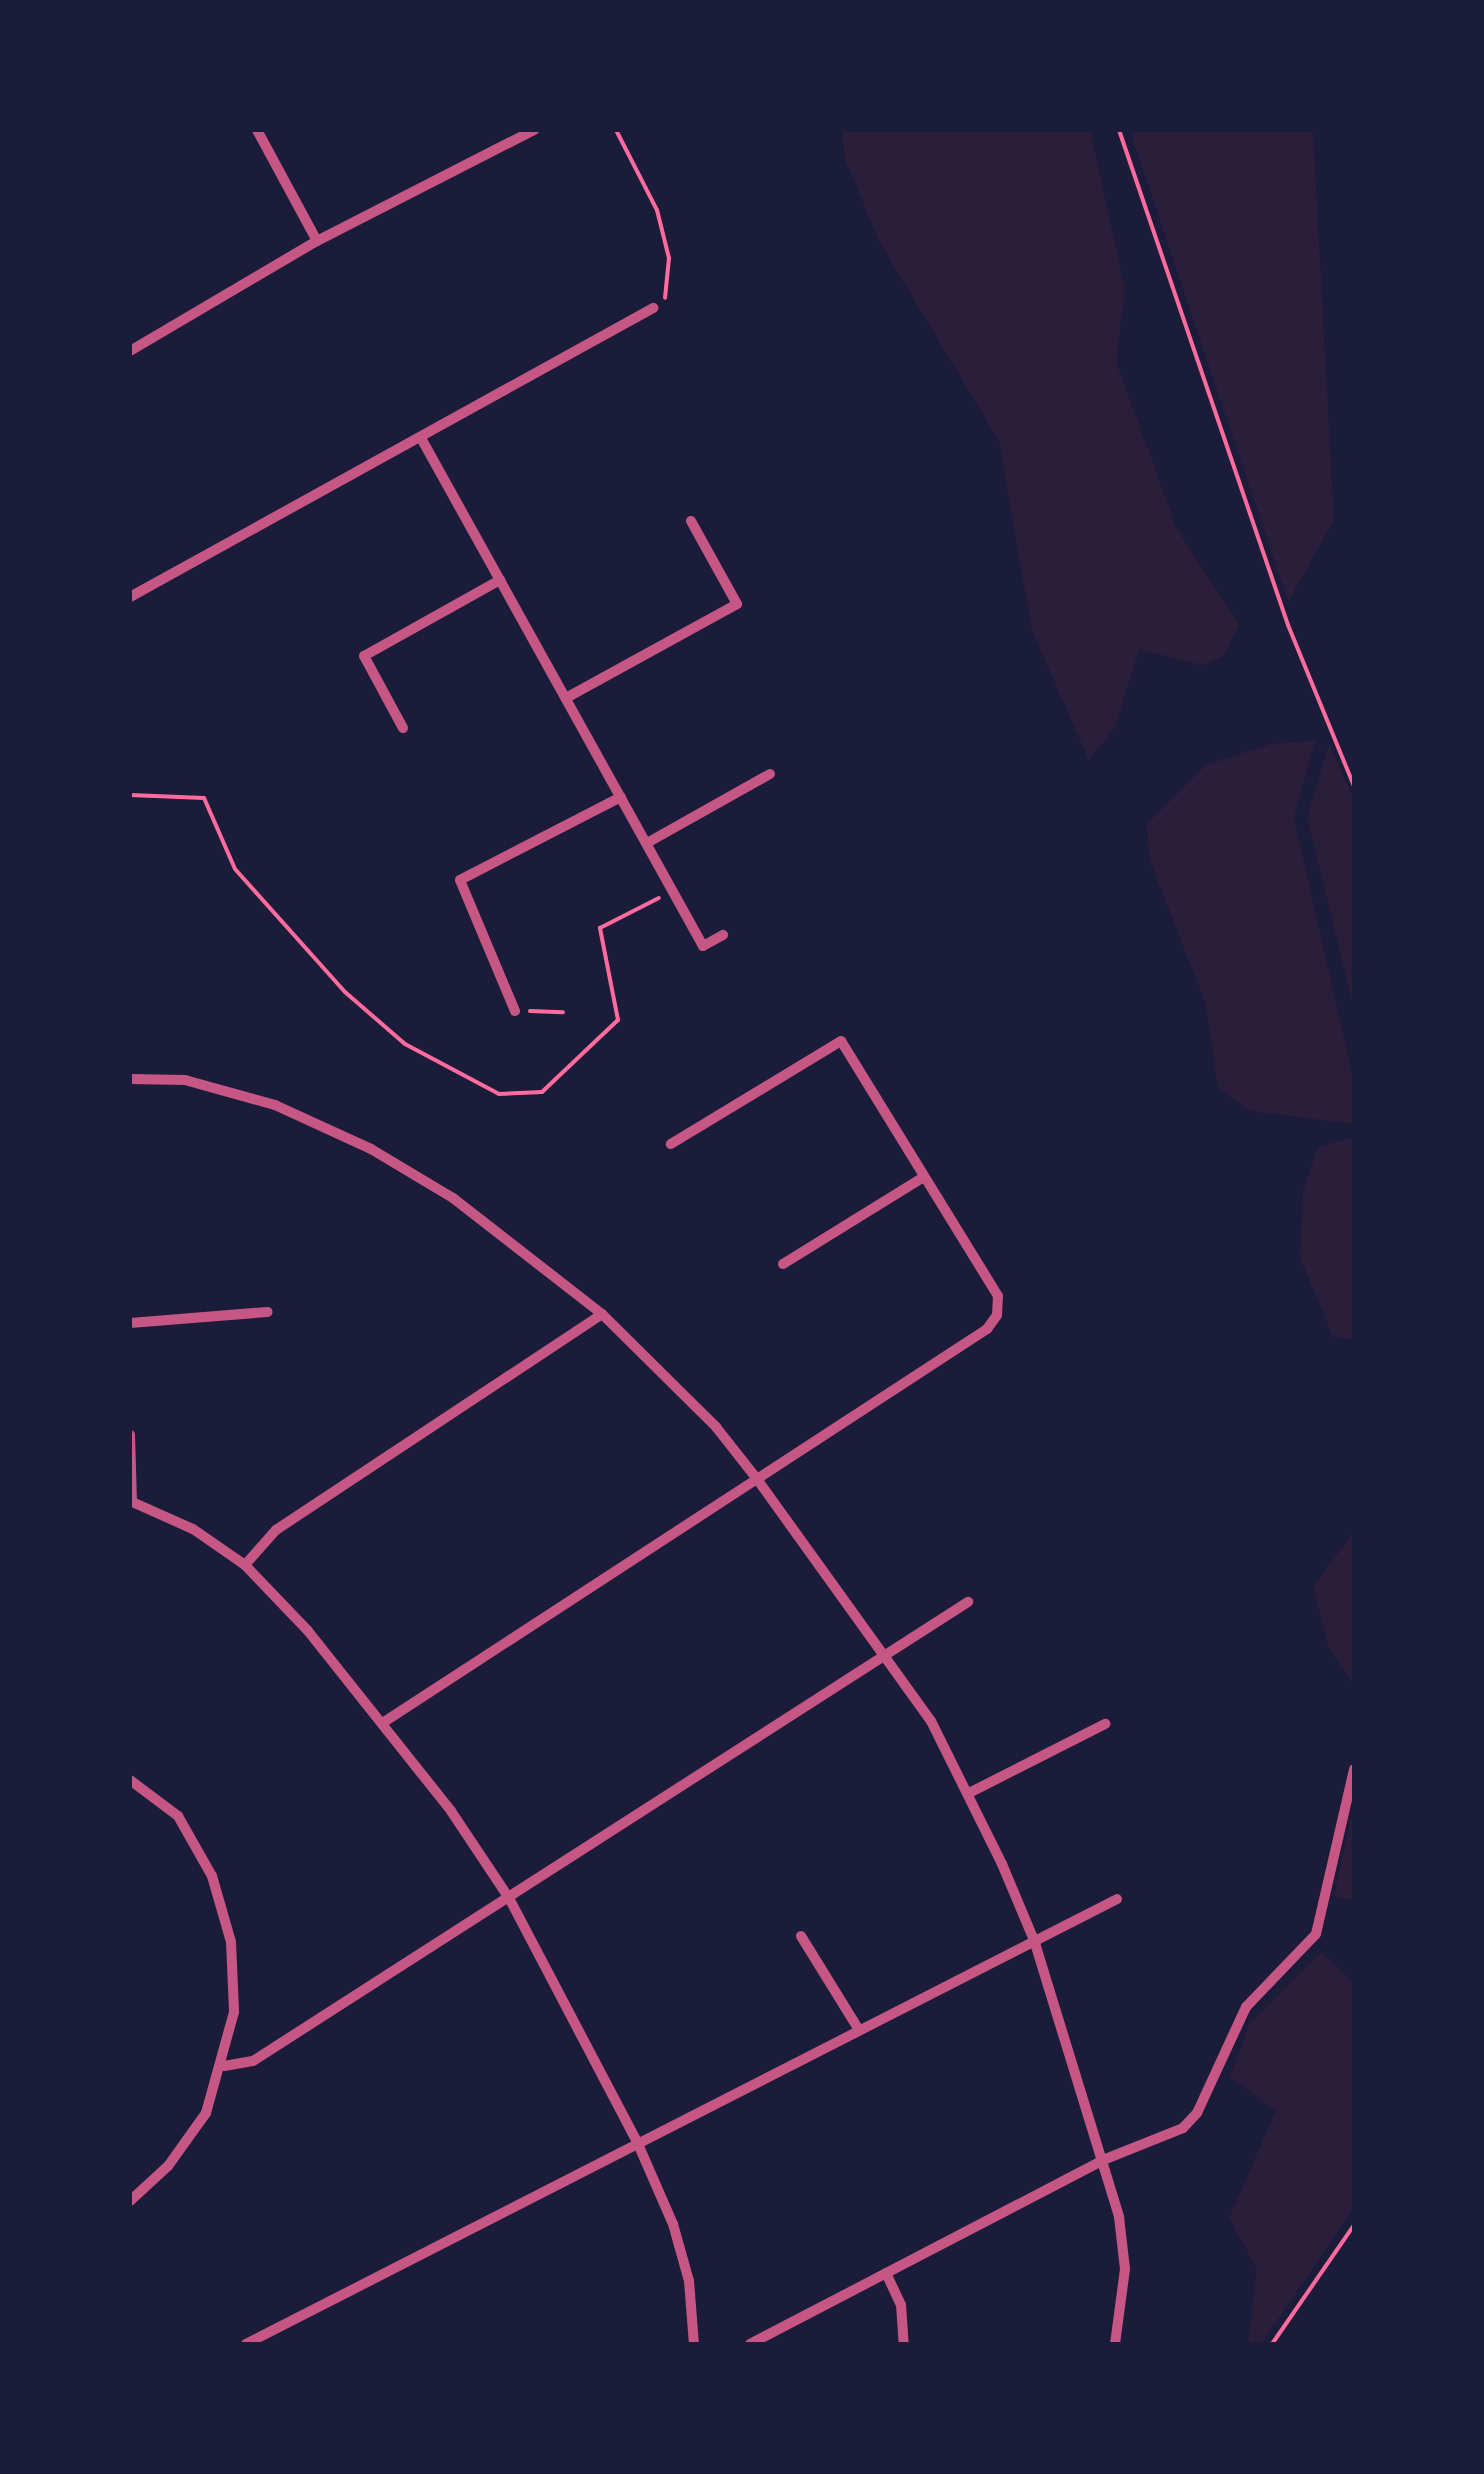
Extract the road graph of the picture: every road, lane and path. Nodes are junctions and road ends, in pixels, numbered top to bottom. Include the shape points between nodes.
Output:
1 (257, 130) edge
2 (534, 130) edge
3 (616, 130) edge
4 (1119, 130) edge
5 (317, 241) junction
6 (652, 308) joint
7 (130, 351) edge
8 (422, 438) junction
9 (692, 521) dead end
10 (500, 580) junction
11 (130, 597) edge
12 (566, 698) junction
13 (403, 728) dead end
14 (770, 774) dead end
15 (1354, 786) edge
16 (130, 795) edge
17 (621, 797) junction
18 (647, 844) junction
19 (672, 891) junction
20 (723, 934) dead end
21 (515, 1011) joint
22 (563, 1012) dead end
23 (130, 1078) edge
24 (671, 1144) dead end
25 (922, 1178) junction
26 (784, 1264) dead end
27 (268, 1312) dead end
28 (602, 1314) junction
29 (130, 1324) edge
30 (130, 1435) edge
31 (757, 1479) junction
32 (131, 1502) edge
33 (245, 1565) junction
34 (968, 1602) dead end
35 (886, 1655) junction
36 (384, 1722) junction
37 (1105, 1724) dead end
38 (1354, 1769) edge
39 (130, 1780) edge
40 (969, 1792) junction
41 (509, 1898) junction
42 (1118, 1899) dead end
43 (801, 1936) dead end
44 (1034, 1940) junction
45 (859, 2030) junction
46 (224, 2066) junction
47 (638, 2144) junction
48 (1103, 2160) junction
49 (130, 2200) edge
50 (1354, 2225) edge
51 (886, 2273) junction
52 (246, 2344) edge
53 (694, 2344) edge
54 (750, 2344) edge
55 (904, 2344) edge
56 (1115, 2344) edge
57 (1272, 2344) edge

1 - 5 street
2 - 5 street
3 - 6 path via 657,210 669,258 666,298
4 - 15 path via 1288,626
5 - 7 street
6 - 8 street
8 - 10 street
8 - 11 street
9 - 12 street via 737,604
10 - 12 street
10 - 13 street via 364,656
12 - 17 street
14 - 18 street
16 - 19 path via 204,798 235,869 345,992 405,1044 511,1096 542,1092 618,1020 600,928
17 - 18 street
17 - 21 street via 460,880
18 - 19 street
19 - 20 street via 703,946
21 - 22 path
23 - 28 street via 226,1088 370,1149 498,1228
24 - 25 street via 841,1041
25 - 26 street
25 - 31 street via 998,1296 998,1314 987,1330
27 - 29 street
28 - 31 street via 716,1428
28 - 33 street via 276,1530
30 - 32 street
31 - 35 street
31 - 36 street
32 - 33 street via 193,1528
33 - 36 street
34 - 35 street
35 - 40 street
35 - 41 street
36 - 41 street
37 - 40 street
38 - 48 street via 1316,1934 1246,2007 1197,2113 1162,2138
39 - 46 street via 178,1816 225,1909 234,2012
40 - 44 street
41 - 46 street via 253,2061
41 - 47 street
42 - 44 street
43 - 45 street
44 - 45 street
44 - 48 street
45 - 47 street
46 - 49 street via 190,2140
47 - 52 street
47 - 53 street via 674,2224 689,2282
48 - 51 street
48 - 56 street via 1124,2243
50 - 57 path
51 - 54 street
51 - 55 street via 901,2305

